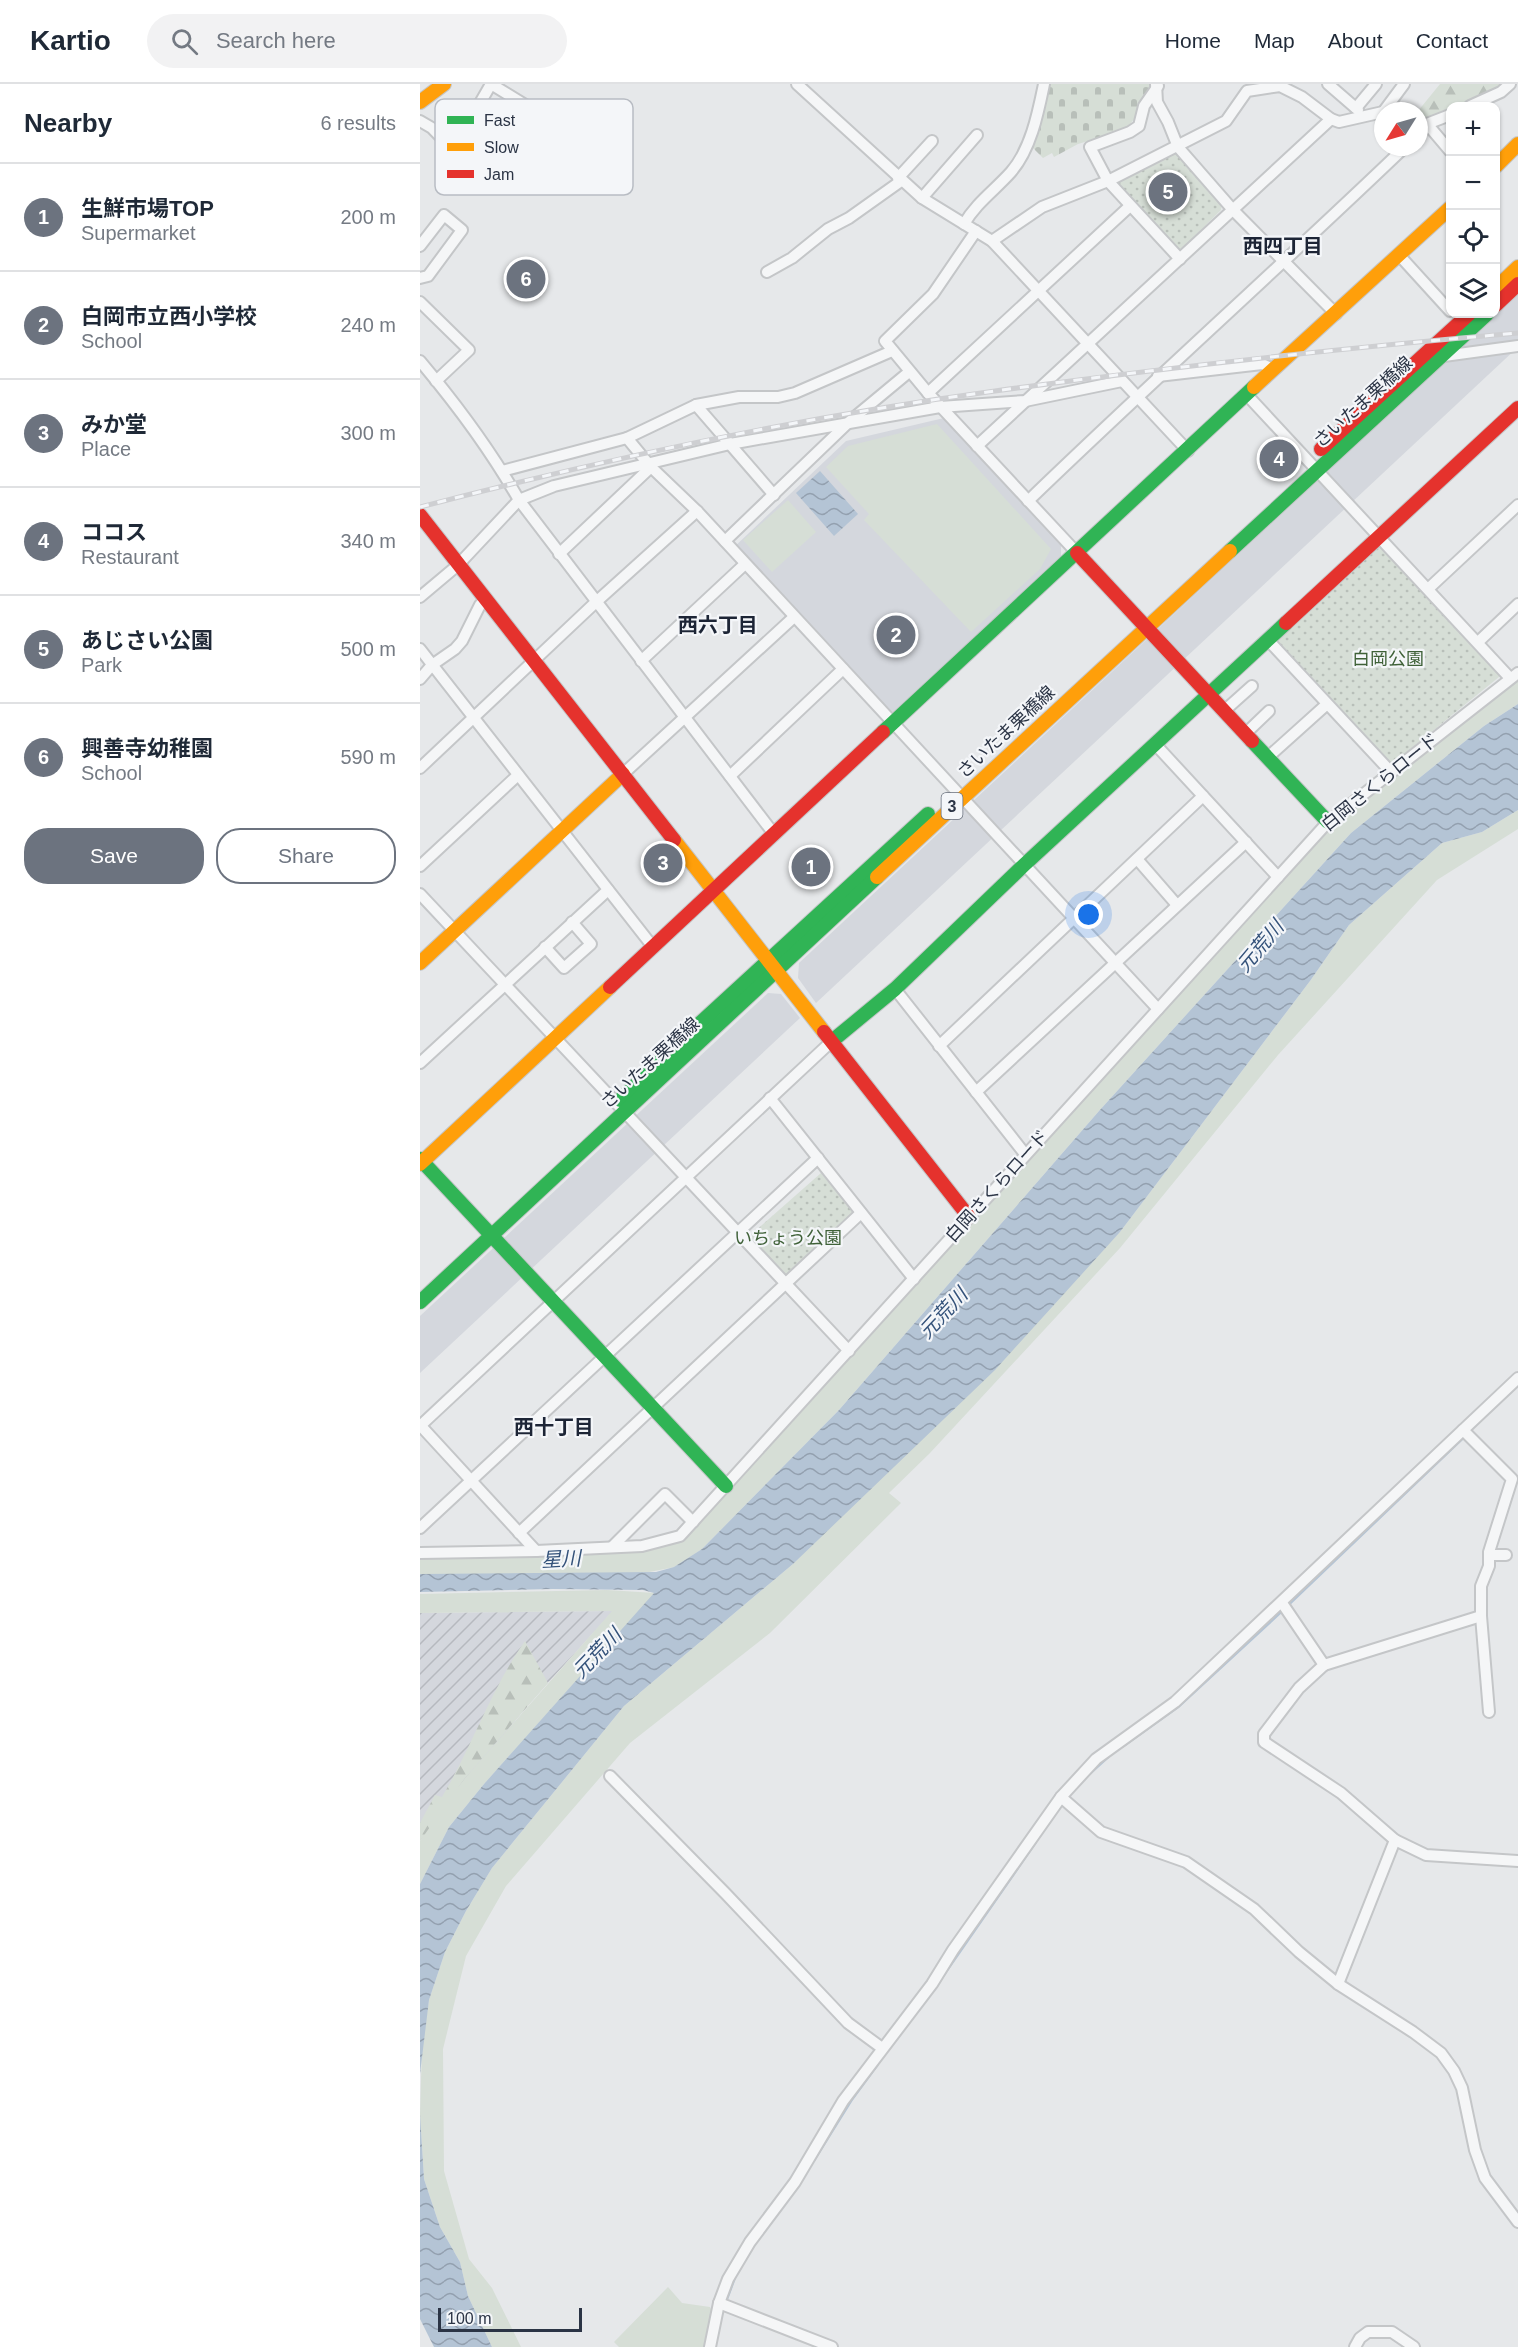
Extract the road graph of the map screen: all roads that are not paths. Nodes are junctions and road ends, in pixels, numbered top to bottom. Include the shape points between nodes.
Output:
1 (444, 84) edge
2 (491, 84) edge
3 (797, 84) edge
4 (1044, 84) edge
5 (1328, 84) edge
6 (1376, 84) edge
7 (1404, 84) edge
8 (1509, 84) edge
9 (1158, 85) edge
10 (482, 99) edge
11 (515, 99) edge
12 (420, 102) edge
13 (1391, 102) edge
14 (1479, 102) edge
15 (1374, 115) edge
16 (1446, 117) edge
17 (1330, 119) junction
18 (420, 121) edge
19 (1428, 124) edge
20 (1428, 130) edge
21 (435, 131) edge
22 (977, 135) dead end
23 (932, 141) dead end
24 (1518, 144) edge
25 (1178, 147) junction
26 (1446, 147) edge
27 (1396, 156) edge
28 (1500, 162) edge
29 (900, 180) junction
30 (1108, 181) junction
31 (922, 198) junction
32 (1130, 206) junction
33 (1233, 210) junction
34 (1448, 210) edge
35 (964, 224) junction
36 (976, 231) junction
37 (992, 241) junction
38 (420, 246) edge
39 (1399, 255) junction
40 (1180, 259) junction
41 (1284, 262) junction
42 (1518, 267) edge
43 (767, 272) dead end
44 (420, 278) edge
45 (1500, 284) edge
46 (1517, 286) edge
47 (1039, 290) junction
48 (1500, 301) edge
49 (420, 302) edge
50 (1446, 303) edge
51 (1336, 314) junction
52 (1455, 318) edge
53 (1483, 318) edge
54 (1088, 345) junction
55 (1518, 346) edge
56 (892, 351) junction
57 (1442, 356) junction
58 (422, 367) edge
59 (1273, 369) junction
60 (909, 372) junction
61 (1158, 376) junction
62 (436, 381) junction
63 (1122, 381) junction
64 (928, 393) junction
65 (1135, 396) junction
66 (1246, 396) junction
67 (1025, 401) junction
68 (696, 405) junction
69 (940, 407) junction
70 (1518, 408) edge
71 (850, 422) junction
72 (627, 438) junction
73 (730, 444) junction
74 (977, 446) junction
75 (1188, 451) junction
76 (650, 466) junction
77 (1311, 466) junction
78 (502, 471) junction
79 (774, 495) junction
80 (519, 500) junction
81 (1028, 501) junction
82 (1518, 505) edge
83 (697, 511) junction
84 (420, 515) edge
85 (1378, 536) junction
86 (725, 541) junction
87 (1077, 553) junction
88 (559, 554) junction
89 (745, 564) junction
90 (458, 565) junction
91 (1428, 589) junction
92 (420, 597) edge
93 (486, 599) junction
94 (597, 602) junction
95 (1518, 604) edge
96 (794, 617) junction
97 (1142, 624) junction
98 (1268, 640) junction
99 (1478, 642) junction
100 (420, 649) edge
101 (535, 661) junction
102 (641, 661) junction
103 (432, 665) junction
104 (843, 669) junction
105 (1514, 675) edge
106 (420, 679) edge
107 (1252, 686) dead end
108 (1208, 694) junction
109 (1326, 705) junction
110 (1224, 711) junction
111 (1269, 711) dead end
112 (685, 717) junction
113 (473, 718) junction
114 (893, 723) junction
115 (1245, 734) junction
116 (1155, 744) junction
117 (1267, 758) junction
118 (420, 768) edge
119 (1391, 772) junction
120 (623, 774) junction
121 (518, 775) junction
122 (730, 776) junction
123 (958, 793) junction
124 (1203, 796) junction
125 (1328, 822) junction
126 (562, 831) junction
127 (774, 834) junction
128 (1246, 842) junction
129 (1137, 859) junction
130 (1024, 865) junction
131 (420, 866) edge
132 (1278, 877) junction
133 (714, 889) junction
134 (608, 890) junction
135 (420, 894) edge
136 (1178, 905) junction
137 (1074, 918) junction
138 (572, 922) junction
139 (455, 931) junction
140 (545, 947) junction
141 (653, 947) junction
142 (420, 963) edge
143 (1115, 963) junction
144 (773, 966) junction
145 (505, 984) junction
146 (895, 989) junction
147 (1158, 1009) junction
148 (556, 1038) junction
149 (832, 1041) junction
150 (939, 1046) junction
151 (420, 1063) edge
152 (976, 1092) junction
153 (770, 1098) junction
154 (621, 1107) junction
155 (1025, 1154) junction
156 (818, 1158) junction
157 (421, 1162) edge
158 (687, 1178) junction
159 (861, 1212) junction
160 (969, 1217) junction
161 (488, 1232) junction
162 (738, 1232) junction
163 (914, 1279) junction
164 (786, 1283) junction
165 (420, 1288) edge
166 (553, 1301) junction
167 (420, 1302) edge
168 (849, 1351) junction
169 (604, 1356) junction
170 (1518, 1377) edge
171 (653, 1408) junction
172 (420, 1425) edge
173 (1463, 1430) junction
174 (471, 1480) junction
175 (726, 1486) junction
176 (693, 1522) junction
177 (420, 1528) edge
178 (519, 1533) junction
179 (612, 1547) junction
180 (536, 1551) junction
181 (420, 1553) edge
182 (1489, 1555) junction
183 (1506, 1555) dead end
184 (1282, 1603) junction
185 (1481, 1616) junction
186 (1324, 1665) junction
187 (1489, 1712) dead end
188 (610, 1776) dead end
189 (1061, 1797) junction
190 (1395, 1840) junction
191 (1518, 1861) edge
192 (1338, 1984) junction
193 (882, 2048) junction
194 (1518, 2222) edge
195 (719, 2303) junction
196 (710, 2347) edge
197 (832, 2347) edge
198 (1355, 2347) edge
199 (1414, 2347) edge

1 - 12 street
2 - 10 street
2 - 11 street
3 - 29 street
4 - 35 street via 1025,151
5 - 6 street via 1357,109
7 - 13 street
8 - 14 street
9 - 25 street via 1157,102
9 - 30 street via 1144,106 1139,126 1090,147
15 - 17 street via 1339,122
16 - 19 street
17 - 25 street via 1280,86 1247,91 1226,121
17 - 33 street
18 - 21 street
20 - 26 street
22 - 31 street
23 - 29 street
24 - 28 street
25 - 30 street
25 - 33 street
27 - 41 street
29 - 31 street
29 - 43 street
30 - 32 street
30 - 37 street via 1042,207
31 - 35 street
32 - 40 street
32 - 47 street
33 - 40 street
33 - 41 street
34 - 39 street
35 - 36 street
36 - 37 street
36 - 56 street via 933,294 885,341
37 - 47 street
38 - 44 street via 444,215 462,230 428,276
39 - 50 street
39 - 51 street
40 - 54 street
41 - 51 street
41 - 61 street
42 - 45 street
46 - 48 street
47 - 54 street
47 - 64 street
49 - 62 street via 469,350
51 - 59 street
52 - 77 street, さいたま栗橋線 / 3
53 - 57 street, さいたま栗橋線 / 3
54 - 63 street
54 - 67 street
55 - 57 street
56 - 60 street
56 - 68 street via 795,393
57 - 77 street, さいたま栗橋線 / 3
58 - 62 street
59 - 61 street via 1262,364
59 - 66 street
60 - 64 street
60 - 71 street
61 - 65 street
62 - 78 street via 461,410
63 - 65 street
63 - 67 street
64 - 69 street
65 - 75 street
65 - 81 street
66 - 75 street
66 - 77 street
67 - 69 street
67 - 74 street
68 - 72 street
68 - 73 street
69 - 71 street
69 - 74 street
70 - 85 street
71 - 73 street
71 - 79 street
72 - 76 street
72 - 78 street
73 - 76 street
73 - 79 street
74 - 81 street
75 - 87 street
76 - 80 street via 554,486
76 - 83 street
76 - 88 street
77 - 85 street
77 - 97 street, さいたま栗橋線 / 3
78 - 80 street
79 - 86 street
80 - 88 street
80 - 90 street
81 - 87 street
82 - 91 street
83 - 86 street
83 - 94 street
84 - 90 street
85 - 91 street
85 - 98 street
86 - 89 street
87 - 97 street
87 - 114 street
88 - 94 street
89 - 96 street
89 - 102 street
90 - 92 street
90 - 93 street
91 - 99 street
93 - 101 street
93 - 103 street via 462,641
94 - 101 street
94 - 102 street
95 - 99 street
96 - 104 street
96 - 112 street
97 - 108 street
97 - 123 street, さいたま栗橋線 / 3
98 - 108 street
98 - 109 street
99 - 105 street
100 - 103 street
101 - 113 street
101 - 120 street
102 - 112 street
103 - 106 street
103 - 113 street
104 - 114 street
104 - 122 street
105 - 119 street, 白岡さくらロード
107 - 110 street
108 - 110 street
108 - 116 street
109 - 117 street
109 - 119 street
110 - 115 street
111 - 115 street
112 - 120 street
112 - 122 street
113 - 118 street
113 - 121 street
114 - 123 street
114 - 127 street
115 - 117 street
116 - 124 street
116 - 130 street
117 - 125 street
119 - 125 street, 白岡さくらロード
120 - 126 street
120 - 133 street
121 - 126 street
121 - 131 street
122 - 127 street
123 - 130 street
123 - 144 street, さいたま栗橋線 / 3
124 - 128 street
124 - 129 street
125 - 132 street, 白岡さくらロード
126 - 134 street
126 - 139 street
127 - 133 street
128 - 132 street
128 - 136 street
129 - 136 street
129 - 137 street
130 - 137 street
130 - 146 street
132 - 147 street, 白岡さくらロード
133 - 141 street
133 - 144 street
134 - 138 street
134 - 141 street
135 - 139 street
136 - 143 street
137 - 143 street
137 - 150 street
138 - 140 street
138 - 140 street via 591,944 564,968
139 - 142 street
139 - 145 street
140 - 145 street
141 - 148 street
143 - 147 street
143 - 152 street
144 - 149 street
144 - 154 street, さいたま栗橋線 / 3
145 - 148 street
145 - 151 street
146 - 149 street
146 - 150 street
147 - 155 street, 白岡さくらロード
148 - 154 street
148 - 157 street
149 - 153 street
149 - 160 street
150 - 152 street
152 - 155 street
153 - 156 street
153 - 158 street
154 - 158 street
154 - 161 street, さいたま栗橋線 / 3
155 - 160 street, 白岡さくらロード
156 - 159 street
156 - 162 street
157 - 161 street
158 - 162 street
158 - 166 street
159 - 163 street
159 - 164 street
160 - 163 street, 白岡さくらロード
161 - 165 street, さいたま栗橋線 / 3
161 - 166 street
161 - 167 street, さいたま栗橋線 / 3
162 - 164 street
162 - 169 street
163 - 168 street, 白岡さくらロード
164 - 168 street
164 - 171 street
166 - 169 street
166 - 172 street
168 - 175 street, 白岡さくらロード
169 - 171 street
169 - 174 street
170 - 173 street
171 - 175 street
171 - 178 street
172 - 174 street
173 - 182 street via 1512,1479
173 - 184 street
174 - 177 street
174 - 178 street
175 - 176 street, 白岡さくらロード
176 - 179 street, 白岡さくらロード via 680,1536 642,1546
176 - 179 street via 665,1494
178 - 180 street
179 - 180 street, 白岡さくらロード
180 - 181 street, 白岡さくらロード
182 - 183 street
182 - 185 street via 1481,1586
184 - 186 street
184 - 189 street via 1175,1702 1096,1759
185 - 186 street
185 - 187 street
186 - 190 street via 1299,1688 1264,1734 1264,1742 1341,1793
188 - 193 street via 848,2024
189 - 192 street via 1101,1832 1186,1862 1254,1908
189 - 193 street via 932,1984
190 - 191 street via 1426,1855
190 - 192 street
192 - 194 street via 1442,2053 1462,2088 1474,2150 1485,2178
193 - 195 street via 843,2101 795,2182 750,2242
195 - 196 street
195 - 197 street
198 - 199 street via 1368,2332 1392,2332

